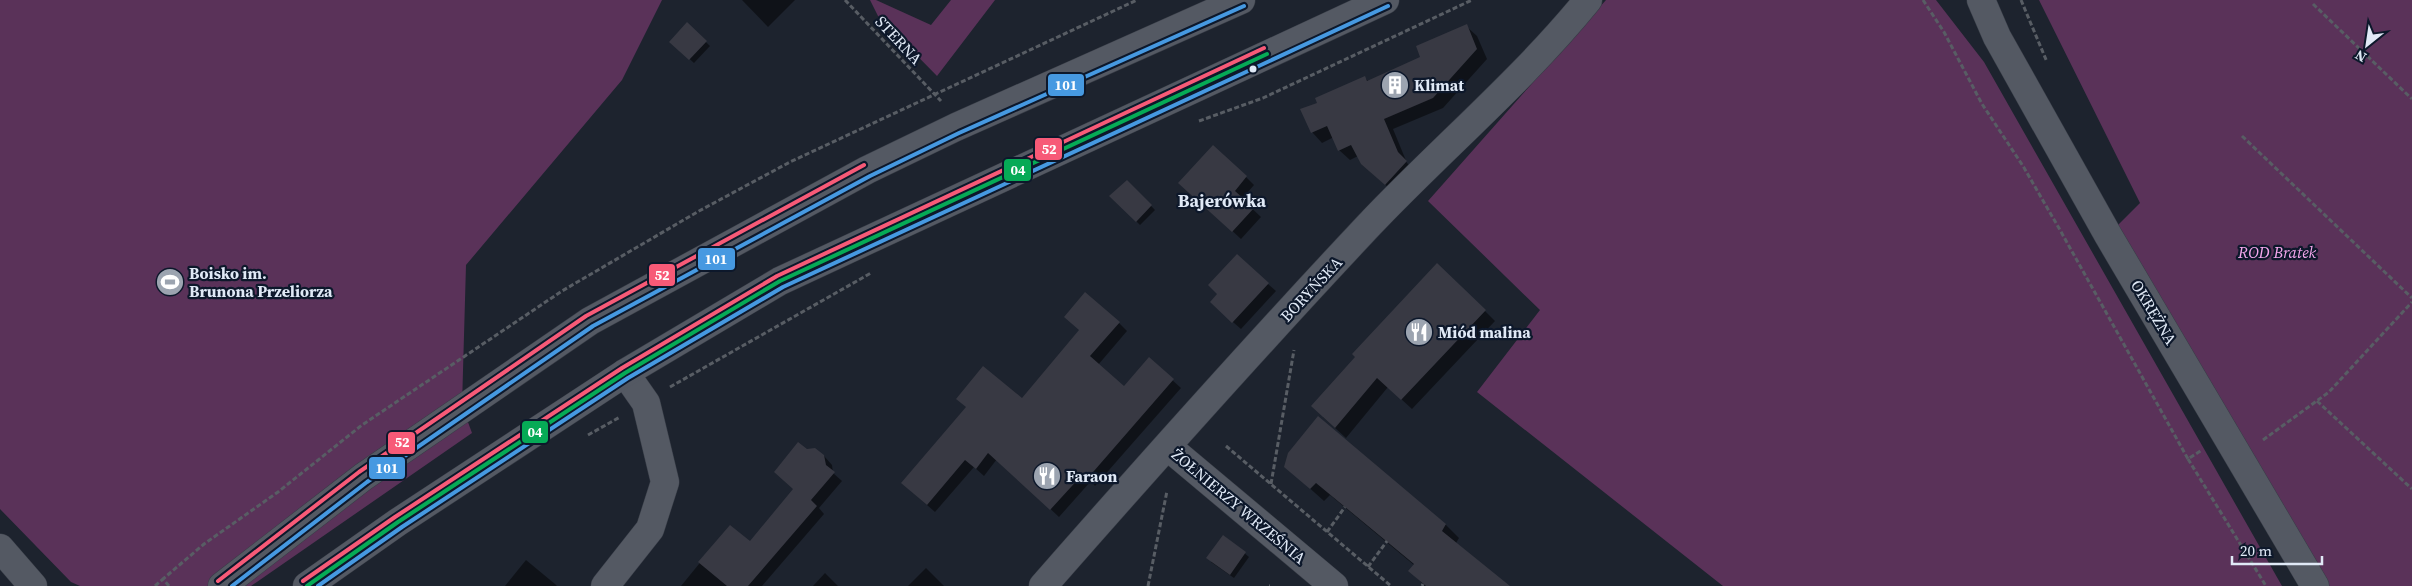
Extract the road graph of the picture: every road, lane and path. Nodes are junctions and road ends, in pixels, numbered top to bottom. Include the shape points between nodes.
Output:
1 (845, 0) edge
2 (1137, 0) edge
3 (1241, 0) edge
4 (1386, 0) edge
5 (1472, 0) edge
6 (1588, 0) edge
7 (1970, 0) edge
8 (1981, 0) edge
9 (2313, 4) dead end
10 (1997, 36) junction
11 (2412, 99) edge
12 (1192, 124) dead end
13 (2242, 136) dead end
14 (872, 273) dead end
15 (2412, 300) edge
16 (1296, 342) dead end
17 (625, 373) junction
18 (2316, 401) junction
19 (646, 404) junction
20 (586, 436) dead end
21 (1167, 446) junction
22 (1226, 446) dead end
23 (2241, 457) junction
24 (2188, 459) dead end
25 (1271, 484) junction
26 (1168, 489) dead end
27 (2412, 489) edge
28 (1345, 507) dead end
29 (1327, 532) junction
30 (1387, 541) dead end
31 (0, 548) edge
32 (1368, 567) junction
33 (163, 579) dead end
34 (33, 586) edge
35 (156, 586) edge
36 (222, 586) edge
37 (307, 586) edge
38 (605, 586) edge
39 (1043, 586) edge
40 (1148, 586) edge
41 (1334, 586) edge
42 (1391, 586) edge
43 (2266, 586) edge
44 (2315, 586) edge

1 - 2 path, STERNA via 934,97
3 - 36 street via 876,166 590,321 363,477
4 - 17 street via 780,281
5 - 12 path via 1264,98
6 - 21 street, BORYŃSKA via 1370,224
7 - 10 street, OKRĘŻNA
8 - 10 street, OKRĘŻNA
9 - 11 path
10 - 23 street, OKRĘŻNA via 2108,235
13 - 15 path
14 - 19 path via 654,395
15 - 18 path via 2329,392
16 - 25 path
17 - 19 street
17 - 37 street via 398,522
18 - 23 path
18 - 27 path
19 - 20 path
19 - 38 street via 665,482 650,529
21 - 39 street, BORYŃSKA
21 - 41 street, ŻOŁNIERZY WRZEŚNIA
22 - 25 path
23 - 44 street, OKRĘŻNA
24 - 43 path
25 - 29 path
26 - 40 path
28 - 29 path
29 - 32 path
30 - 32 path
31 - 34 street
32 - 42 path
33 - 35 path

